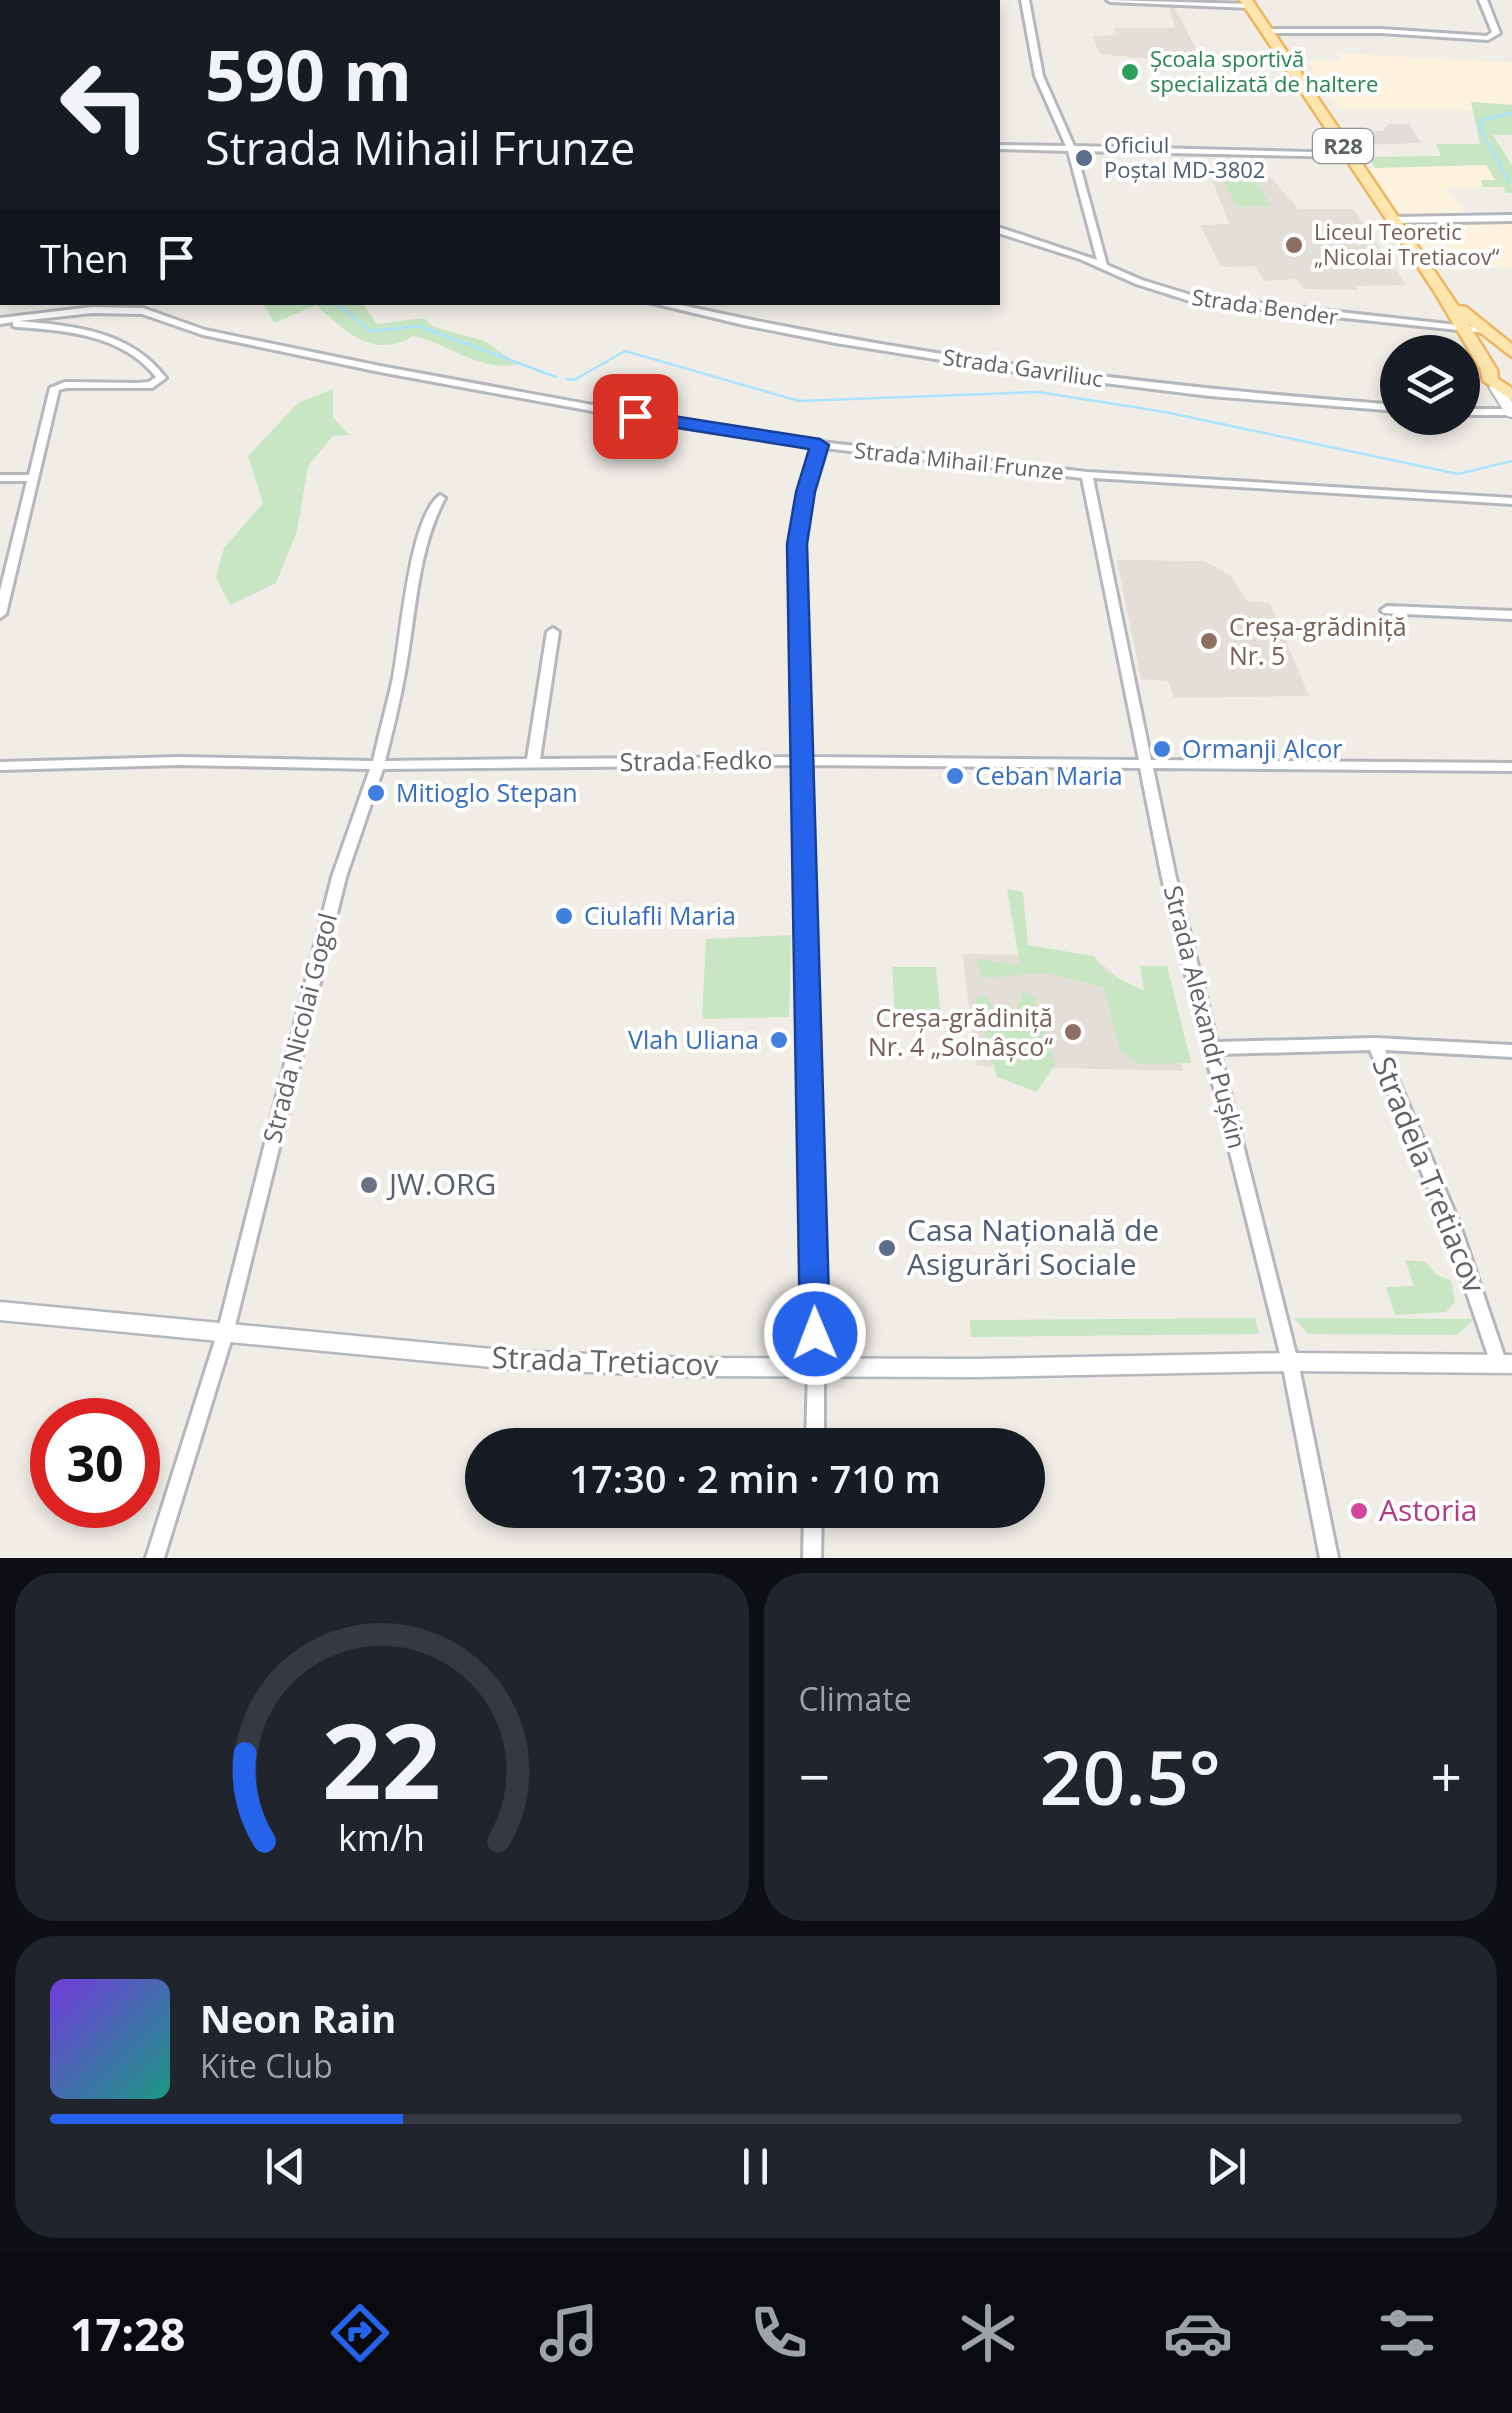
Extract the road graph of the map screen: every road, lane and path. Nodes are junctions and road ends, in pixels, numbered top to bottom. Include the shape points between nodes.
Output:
1 (1025, 0) edge
2 (1111, 0) edge
3 (1483, 0) edge
4 (1248, 3) edge
5 (1268, 31) junction
6 (1000, 147) edge
7 (1071, 149) junction
8 (1348, 154) junction
9 (1512, 218) edge
10 (1392, 220) junction
11 (1000, 231) edge
12 (1102, 265) junction
13 (1441, 291) junction
14 (665, 305) edge
15 (0, 322) edge
16 (1465, 331) junction
17 (1484, 331) junction
18 (1512, 352) edge
19 (1512, 361) edge
20 (1489, 370) junction
21 (1504, 391) edge
22 (1380, 407) edge
23 (1480, 412) edge
24 (1512, 413) edge
25 (820, 445) junction
26 (1087, 474) junction
27 (0, 478) edge
28 (31, 478) junction
29 (440, 498) dead end
30 (1512, 501) edge
31 (1387, 610) dead end
32 (0, 614) edge
33 (1512, 615) edge
34 (553, 632) dead end
35 (803, 760) junction
36 (534, 763) junction
37 (378, 764) junction
38 (0, 766) edge
39 (1146, 766) junction
40 (1512, 767) edge
41 (1375, 1044) junction
42 (1214, 1048) junction
43 (1512, 1051) edge
44 (0, 1311) edge
45 (225, 1334) junction
46 (1290, 1362) junction
47 (1506, 1364) edge
48 (816, 1369) junction
49 (814, 1428) edge
50 (813, 1528) edge
51 (155, 1558) edge
52 (812, 1558) edge
53 (1328, 1558) edge

1 - 7 street via 1039,76
2 - 4 street
3 - 5 street via 1492,37
4 - 5 main road, R28
5 - 8 main road, R28
6 - 7 street
7 - 8 street
7 - 12 street
8 - 10 main road, R28
9 - 10 street
10 - 13 main road, R28
11 - 12 street, Strada Bender
12 - 16 street, Strada Bender via 1193,299
13 - 16 main road, R28
13 - 17 main road, R28
14 - 22 street, Strada Gavriliuc via 786,334 1106,380
15 - 25 street, Strada Mihail Frunze via 143,311 203,332 342,362
15 - 28 street via 73,331 124,346 160,380 146,386 56,387
16 - 17 street, Strada Bender
16 - 20 main road, R28
17 - 18 main road, R28
19 - 20 main road
20 - 21 main road, R28 via 1490,381
21 - 24 main road
23 - 24 street
25 - 26 street, Strada Mihail Frunze
25 - 35 street via 797,544
26 - 30 street, Strada Mihail Frunze
26 - 39 street, Strada Alexandr Pușkin
27 - 28 street
28 - 32 street
29 - 37 street, Strada Nicolai Gogol via 427,522
31 - 33 street
34 - 36 street
35 - 36 street, Strada Fedko
35 - 39 street, Strada Fedko
35 - 48 street
36 - 37 street, Strada Fedko
37 - 38 street, Strada Fedko
37 - 45 street, Strada Nicolai Gogol via 339,876
39 - 40 street, Strada Fedko
39 - 42 street, Strada Alexandr Pușkin
41 - 42 street
41 - 43 street
41 - 47 street, Stradela Tretiacov
42 - 46 street, Strada Alexandr Pușkin
44 - 45 street, Strada Tretiacov
45 - 48 street, Strada Tretiacov via 513,1360
45 - 51 street, Strada Nicolai Gogol
46 - 47 street, Strada Tretiacov
46 - 48 street, Strada Tretiacov
46 - 53 street, Strada Alexandr Pușkin
48 - 49 street
50 - 52 street

